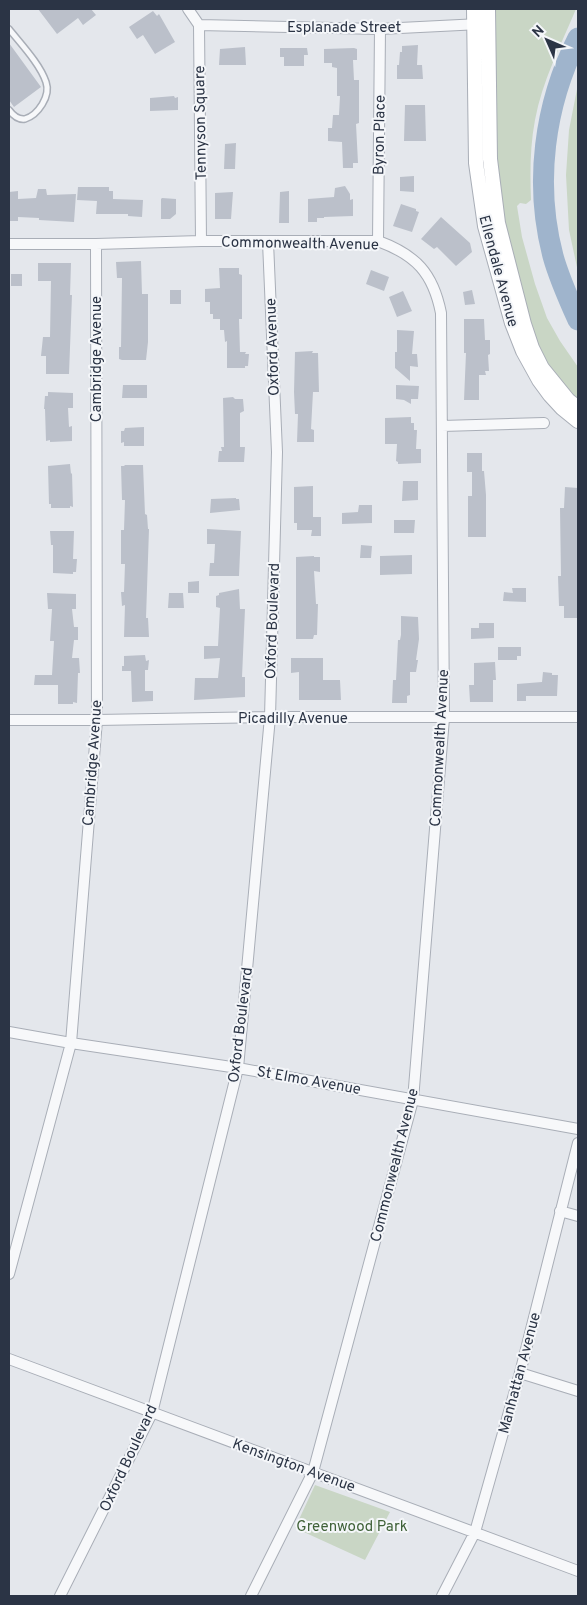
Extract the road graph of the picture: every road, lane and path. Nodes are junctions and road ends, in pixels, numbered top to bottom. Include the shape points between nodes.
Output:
1 (188, 9) edge
2 (474, 9) edge
3 (488, 9) edge
4 (200, 24) junction
5 (482, 24) junction
6 (380, 28) junction
7 (9, 29) edge
8 (9, 110) edge
9 (201, 241) junction
10 (378, 241) junction
11 (268, 242) junction
12 (9, 244) edge
13 (96, 244) junction
14 (578, 408) edge
15 (578, 421) edge
16 (544, 423) dead end
17 (442, 426) junction
18 (277, 452) joint
19 (270, 717) junction
20 (578, 717) edge
21 (444, 718) junction
22 (9, 720) edge
23 (97, 720) junction
24 (9, 1032) edge
25 (71, 1044) junction
26 (238, 1068) junction
27 (413, 1100) junction
28 (578, 1129) edge
29 (578, 1143) edge
30 (560, 1212) junction
31 (578, 1216) edge
32 (9, 1274) edge
33 (9, 1359) edge
34 (520, 1373) junction
35 (578, 1391) edge
36 (152, 1413) junction
37 (313, 1472) junction
38 (474, 1532) junction
39 (578, 1571) edge
40 (60, 1596) edge
41 (251, 1596) edge
42 (442, 1596) edge

1 - 4 street
2 - 5 main road, Ellendale Avenue
3 - 5 main road, Ellendale Avenue
4 - 6 street, Esplanade Street
4 - 9 street, Tennyson Square
5 - 6 street, Esplanade Street
5 - 14 main road, Ellendale Avenue via 490,159 498,223 532,348 542,368
5 - 15 main road, Ellendale Avenue via 476,162 485,226 523,351 550,395
6 - 10 street, Byron Place
7 - 8 lane via 41,71 48,92 38,110 24,119
9 - 11 street, Commonwealth Avenue
9 - 13 street, Commonwealth Avenue
10 - 11 street, Commonwealth Avenue
10 - 17 street, Commonwealth Avenue via 414,259 438,295 442,312
11 - 18 street, Oxford Avenue
12 - 13 street, Commonwealth Avenue
13 - 23 street, Cambridge Avenue
16 - 17 street
17 - 21 street, Commonwealth Avenue
18 - 19 street, Oxford Boulevard
19 - 21 street, Picadilly Avenue
19 - 23 street, Picadilly Avenue
19 - 26 street, Oxford Boulevard
20 - 21 street, Picadilly Avenue
21 - 27 street, Commonwealth Avenue
22 - 23 street, Picadilly Avenue
23 - 25 street, Cambridge Avenue
24 - 25 street, St Elmo Avenue
25 - 26 street, St Elmo Avenue
25 - 32 street, Cambridge Avenue
26 - 27 street, St Elmo Avenue
26 - 36 street, Oxford Boulevard
27 - 28 street, St Elmo Avenue
27 - 37 street, Commonwealth Avenue
29 - 30 street, Manhattan Avenue
30 - 31 street
30 - 34 street, Manhattan Avenue
33 - 36 street, Kensington Avenue
34 - 35 street
34 - 38 street, Manhattan Avenue
36 - 37 street, Kensington Avenue
36 - 40 street, Oxford Boulevard
37 - 38 street, Kensington Avenue
37 - 41 street, Commonwealth Avenue
38 - 39 street, Kensington Avenue
38 - 42 street, Manhattan Avenue

